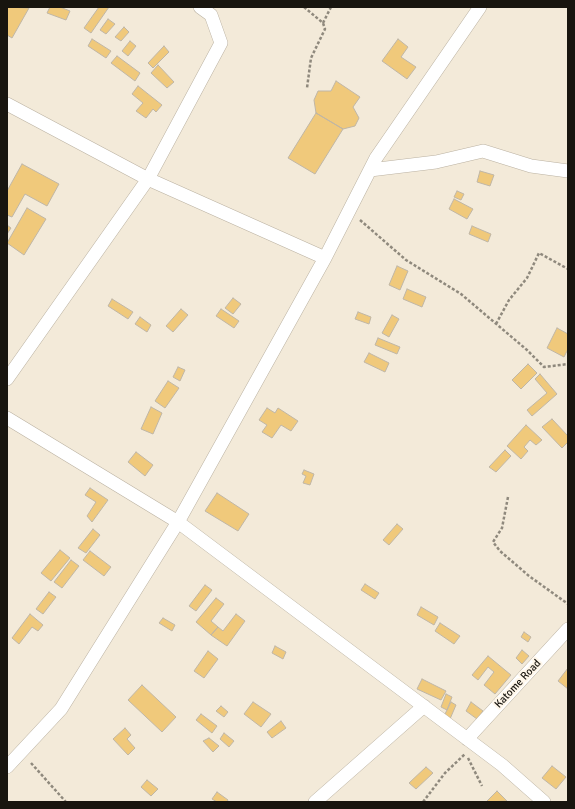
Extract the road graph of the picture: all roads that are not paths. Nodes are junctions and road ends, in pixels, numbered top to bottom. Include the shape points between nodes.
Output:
1 (200, 7) edge
2 (480, 7) edge
3 (7, 104) edge
4 (370, 170) junction
5 (568, 171) edge
6 (148, 179) junction
7 (325, 258) junction
8 (7, 379) edge
9 (7, 418) edge
10 (178, 522) junction
11 (568, 629) edge
12 (424, 706) junction
13 (467, 739) junction
14 (7, 767) edge
15 (314, 802) edge
16 (544, 802) edge

1 - 6 street via 211,15 221,44
2 - 4 street
3 - 6 street
4 - 5 street via 436,162 483,151 530,166
4 - 7 street
6 - 7 street
6 - 8 street
7 - 10 street
9 - 10 street
10 - 12 street
10 - 14 street via 61,709
11 - 13 street, Katome Road
12 - 13 street
12 - 15 street
13 - 16 street via 502,765

